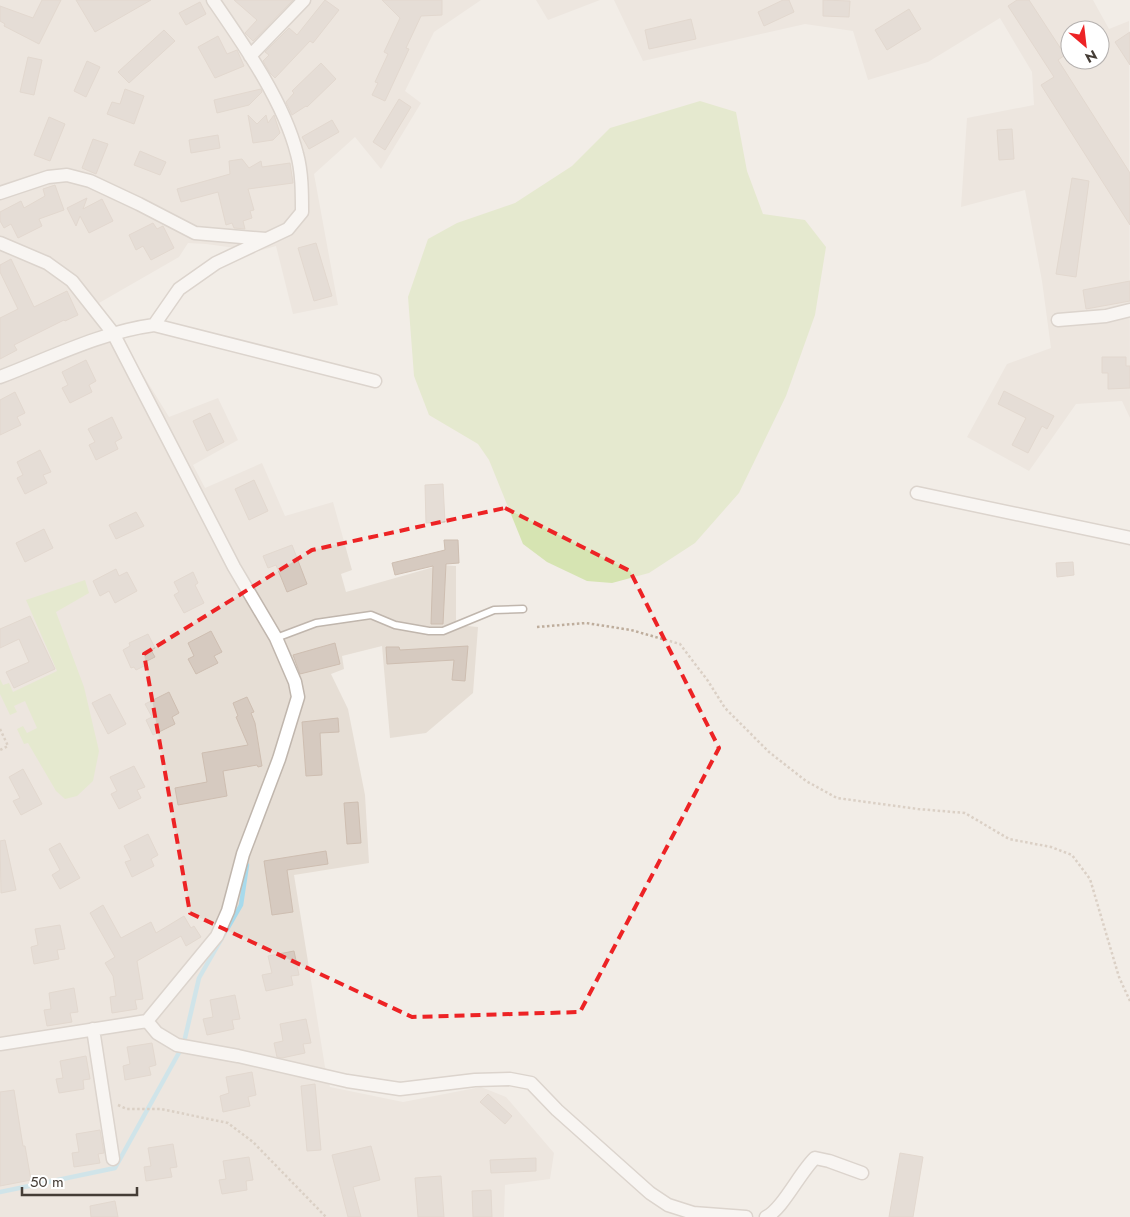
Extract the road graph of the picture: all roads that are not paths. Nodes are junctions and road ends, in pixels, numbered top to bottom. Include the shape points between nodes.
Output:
1 (213, 0) edge
2 (304, 0) edge
3 (250, 56) junction
4 (0, 192) edge
5 (268, 239) junction
6 (0, 243) edge
7 (1130, 310) edge
8 (1058, 320) dead end
9 (154, 325) junction
10 (113, 333) junction
11 (0, 377) edge
12 (374, 381) dead end
13 (917, 493) dead end
14 (1130, 538) edge
15 (523, 609) dead end
16 (276, 638) junction
17 (147, 1021) junction
18 (94, 1029) junction
19 (0, 1044) edge
20 (114, 1159) dead end
21 (862, 1173) dead end
22 (746, 1217) edge
23 (766, 1217) edge

1 - 3 street
2 - 3 street
3 - 5 street via 285,117 298,156 302,195 302,212 288,229
4 - 5 street via 67,174 98,185 194,233
5 - 9 street via 216,263 179,289
6 - 10 street via 47,263 72,281
7 - 8 street via 1106,316
9 - 10 street
9 - 12 street
10 - 11 street
10 - 16 street via 234,567
13 - 14 street
15 - 16 lane via 494,610 442,631 395,625 371,615 316,624
16 - 17 street via 298,697 280,759 217,936
17 - 18 street
17 - 22 street via 157,1033 177,1045 347,1081 400,1089 476,1080 510,1079 531,1084 571,1123 668,1206 693,1213
18 - 19 street
18 - 20 street
21 - 23 street via 814,1158 780,1204

